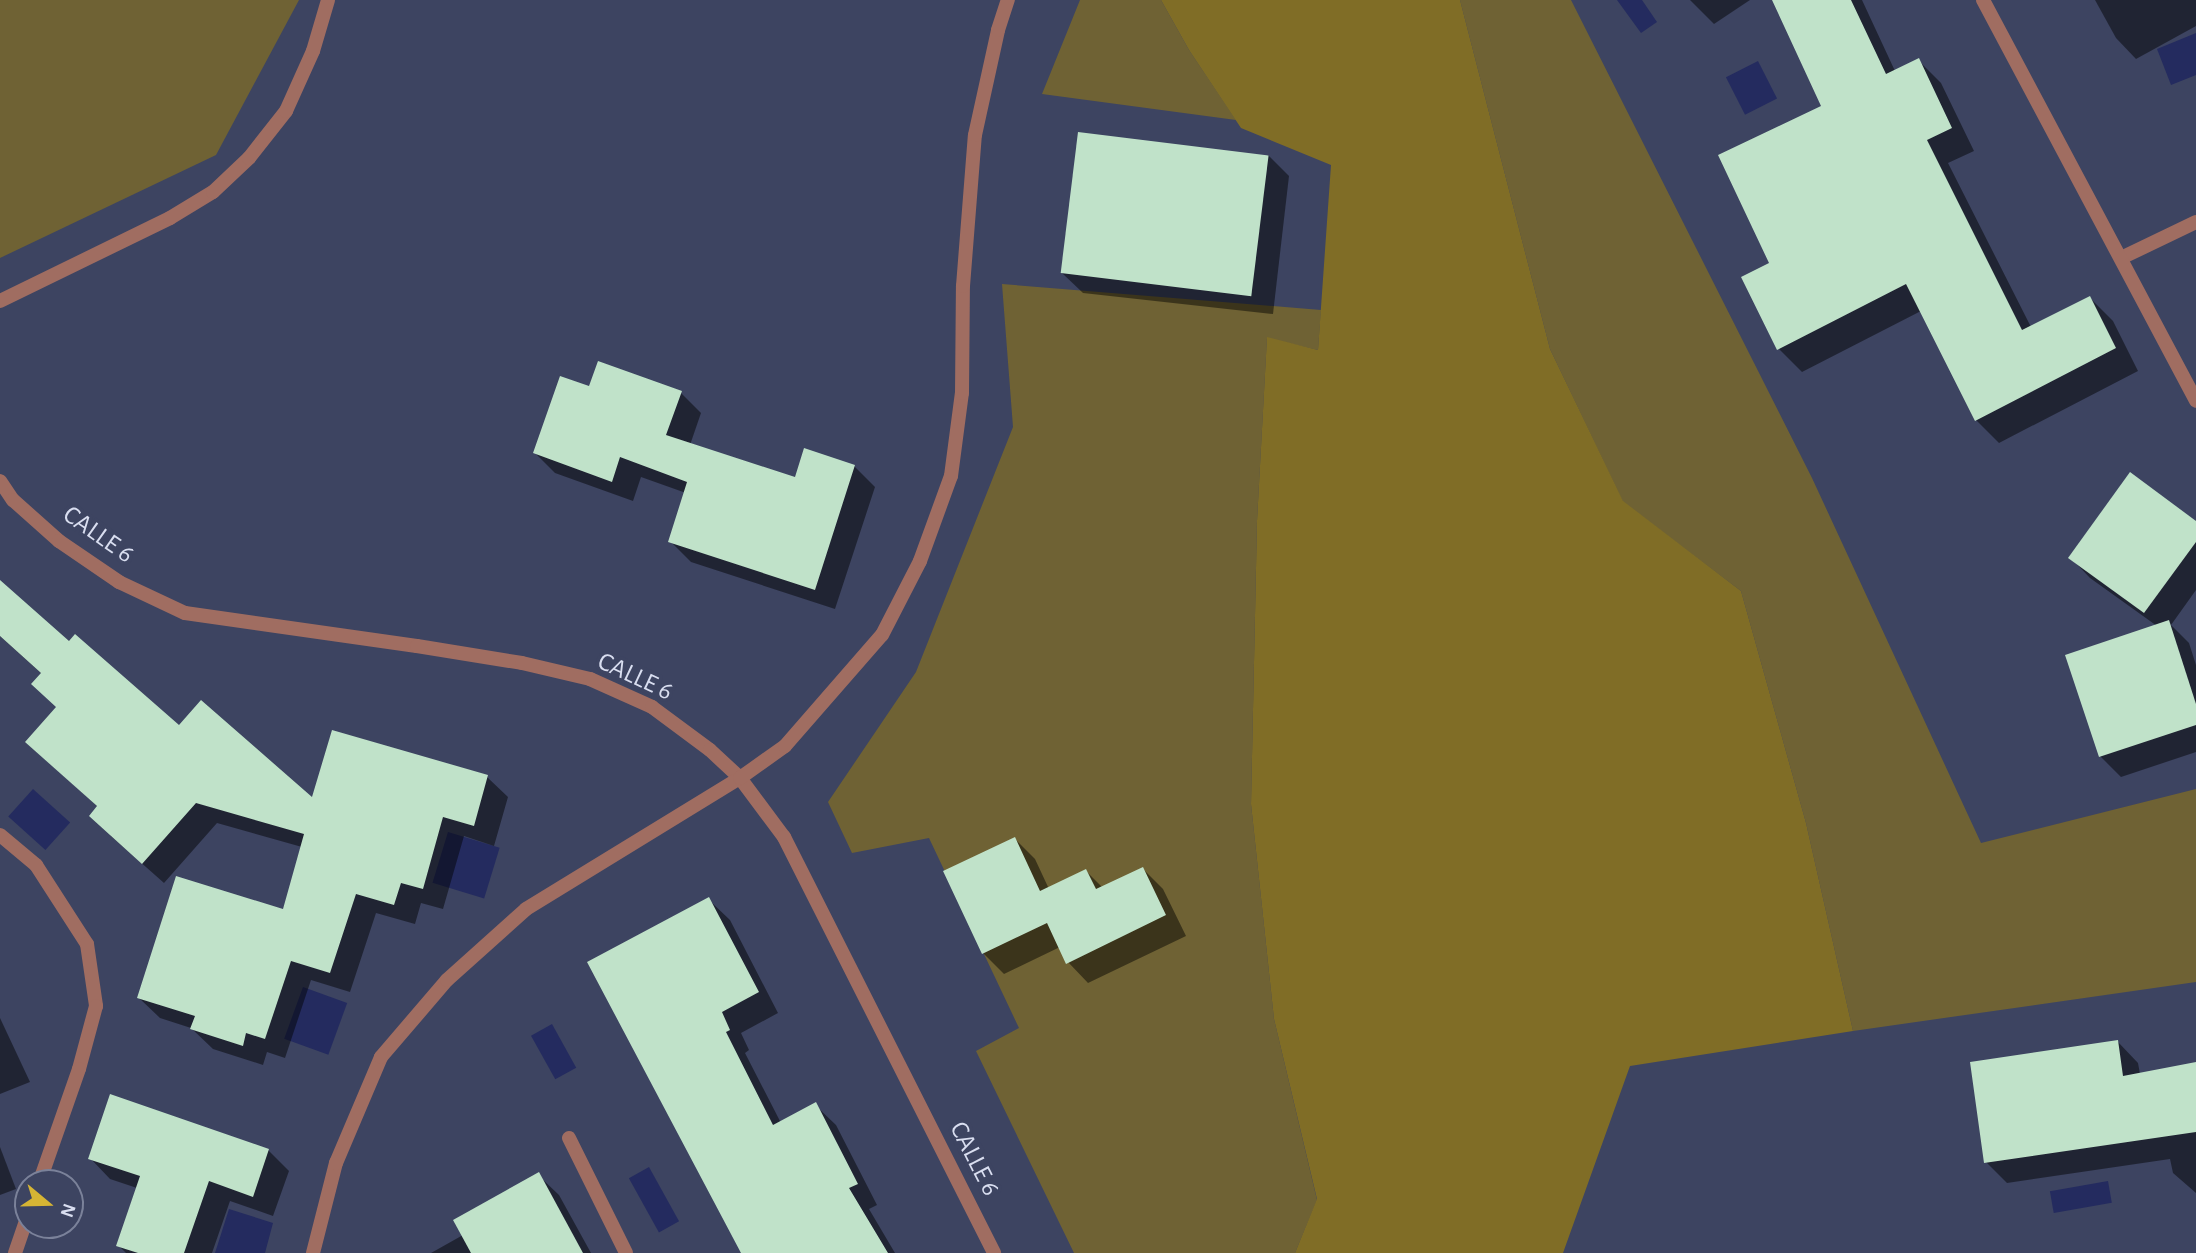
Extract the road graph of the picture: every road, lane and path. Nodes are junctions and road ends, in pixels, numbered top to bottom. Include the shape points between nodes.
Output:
1 (328, 0) edge
2 (1008, 0) edge
3 (1983, 0) edge
4 (2196, 222) edge
5 (2121, 258) junction
6 (0, 301) edge
7 (2196, 401) edge
8 (0, 481) edge
9 (740, 778) junction
10 (0, 835) edge
11 (569, 1138) dead end
12 (44, 1169) edge
13 (313, 1253) edge
14 (626, 1253) edge
15 (994, 1253) edge

1 - 6 street via 313,51 286,111 249,158 213,192
2 - 9 street via 975,135 963,286 962,393 951,476 920,561 881,635 785,746
3 - 5 street
4 - 5 street
5 - 7 street
8 - 9 street, CALLE 6 via 13,500 59,541 120,582 185,613 430,648 590,679 652,707
9 - 13 street via 526,909 447,980 381,1057 336,1163
9 - 15 street, CALLE 6 via 784,837
10 - 12 street via 36,865 87,944 96,1006
11 - 14 street

